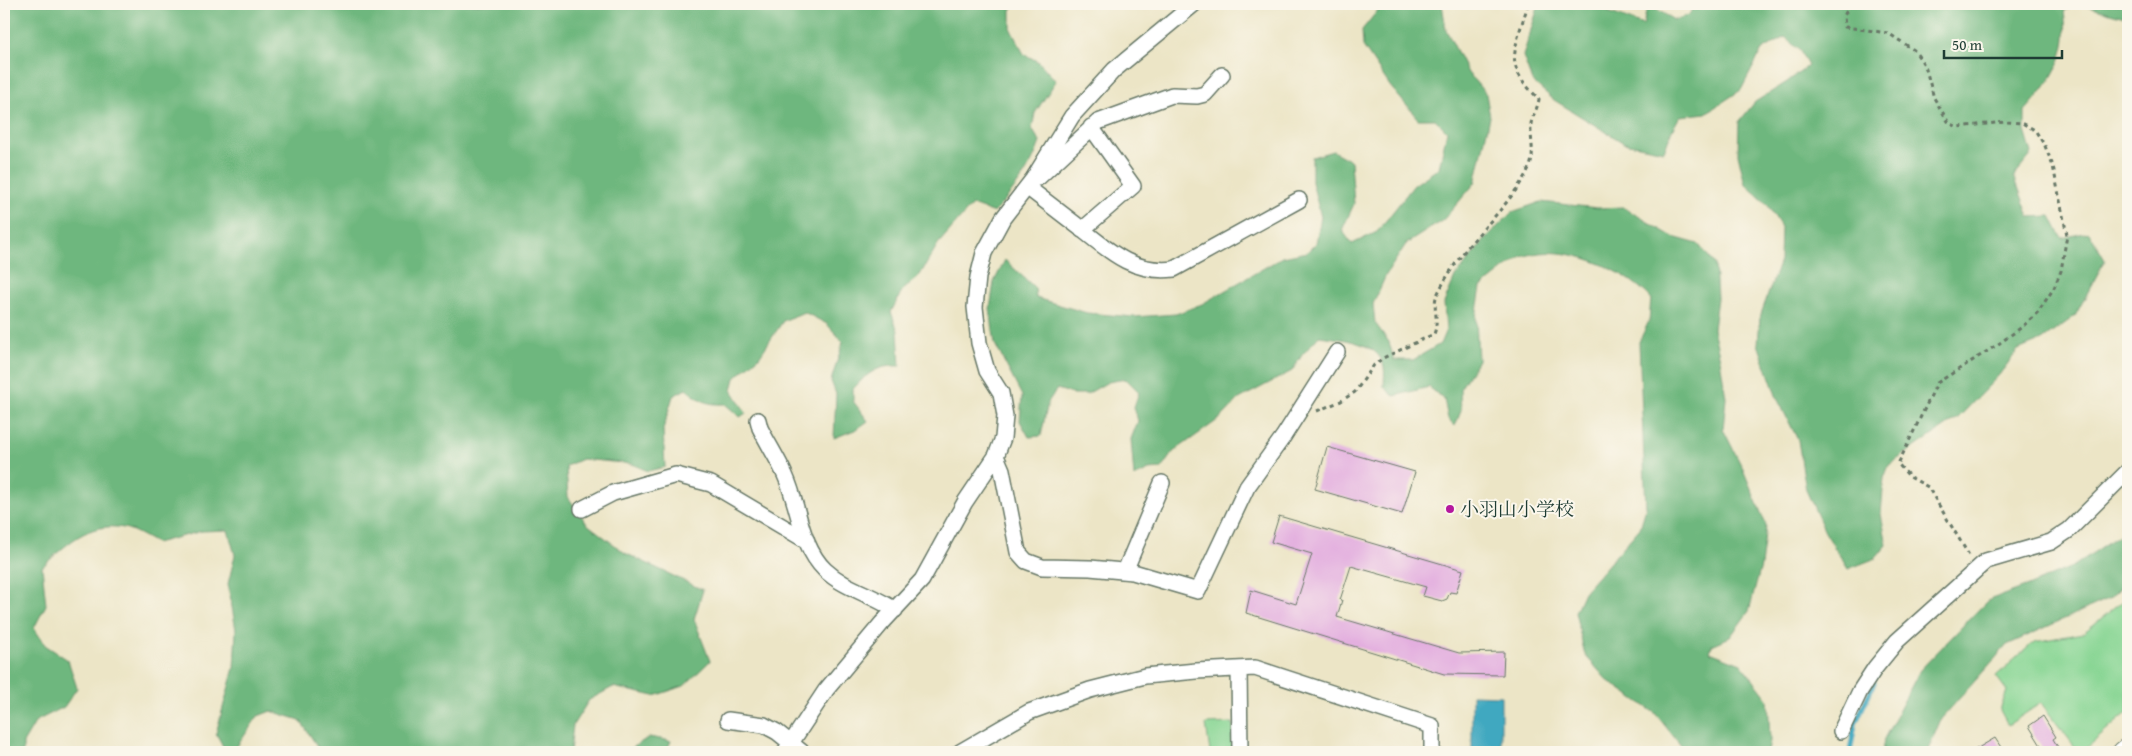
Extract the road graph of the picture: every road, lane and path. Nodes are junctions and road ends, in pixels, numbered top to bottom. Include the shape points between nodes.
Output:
1 (1194, 4) edge
2 (1528, 4) edge
3 (1850, 4) edge
4 (1222, 75) dead end
5 (1091, 127) junction
6 (1027, 187) junction
7 (1299, 200) dead end
8 (1082, 230) junction
9 (1336, 352) dead end
10 (1296, 414) junction
11 (758, 420) dead end
12 (996, 456) junction
13 (2128, 471) edge
14 (1162, 484) dead end
15 (582, 509) dead end
16 (807, 541) junction
17 (1978, 569) junction
18 (1125, 571) junction
19 (895, 610) junction
20 (1239, 669) junction
21 (728, 720) dead end
22 (1841, 731) dead end
23 (2128, 748) edge
24 (793, 749) edge
25 (960, 752) edge
26 (1240, 752) edge
27 (1432, 752) edge
28 (2122, 752) edge

1 - 6 street via 1114,70 1072,116
2 - 10 path via 1514,55 1521,78 1539,99 1531,122 1530,164 1513,195 1466,249 1445,280 1436,296 1438,324 1434,334 1383,358 1355,392 1341,401 1302,418
3 - 17 path via 1844,16 1845,27 1888,33 1914,50 1925,66 1934,98 1949,124 1958,127 2022,123 2035,130 2053,166 2067,235 2061,271 2054,288 2038,312 2022,327 1937,383 1898,464 1910,477 1928,487
4 - 5 street via 1204,94 1161,97
5 - 6 street via 1052,167
5 - 8 street via 1133,186
6 - 8 street
6 - 12 street via 1003,218 984,253 978,277 979,343 987,371 1001,393 1005,416 1003,438
7 - 8 street via 1174,270 1148,269 1131,263 1109,252
9 - 10 street
10 - 18 street via 1247,488 1198,591
11 - 16 street via 786,477
12 - 18 street via 1002,470 1018,552 1026,561 1042,567
12 - 19 street via 922,580
13 - 17 street via 2069,530 2051,542 1986,561
14 - 18 street
15 - 16 street via 613,493 676,475 711,484
16 - 19 street via 824,569 839,581
17 - 22 street via 1897,641 1860,691
19 - 24 street via 826,690
20 - 25 street via 1145,676 1090,690 1029,712
20 - 26 street
20 - 27 street via 1255,668 1432,726
21 - 24 street via 764,725
23 - 28 street

